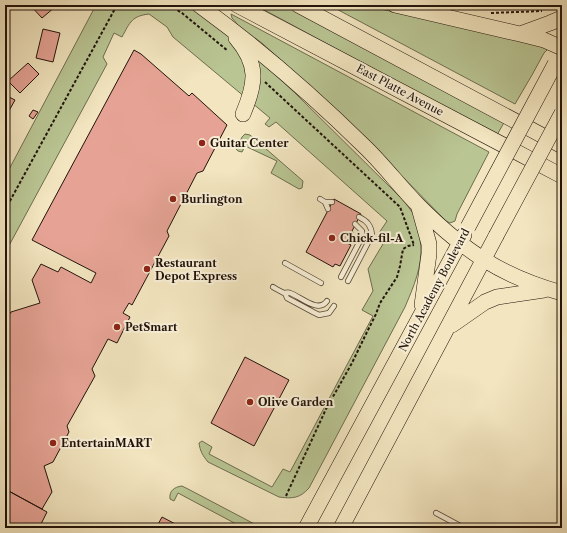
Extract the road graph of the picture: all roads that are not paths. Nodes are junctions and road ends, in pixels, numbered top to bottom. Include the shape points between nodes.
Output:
1 (199, 5) edge
2 (237, 5) edge
3 (298, 5) edge
4 (395, 5) edge
5 (562, 18) edge
6 (224, 23) junction
7 (520, 34) junction
8 (562, 48) edge
9 (559, 58) edge
10 (562, 113) edge
11 (243, 114) dead end
12 (562, 146) edge
13 (562, 176) edge
14 (320, 199) dead end
15 (325, 202) junction
16 (332, 202) dead end
17 (419, 206) junction
18 (328, 209) dead end
19 (359, 217) dead end
20 (355, 224) dead end
21 (460, 243) junction
22 (483, 260) junction
23 (285, 263) dead end
24 (340, 277) dead end
25 (348, 281) dead end
26 (321, 283) dead end
27 (273, 287) dead end
28 (556, 291) edge
29 (284, 293) junction
30 (327, 301) dead end
31 (334, 306) dead end
32 (421, 315) junction
33 (446, 330) junction
34 (436, 513) dead end
35 (306, 528) edge
36 (341, 528) edge
37 (464, 528) edge

1 - 6 highway
2 - 13 highway, East Platte Avenue
3 - 12 highway
4 - 7 highway
5 - 7 highway
6 - 11 highway via 240,43 253,66 251,95
6 - 17 highway via 322,106 365,147
7 - 8 highway
9 - 21 highway, North Academy Boulevard, bridge
10 - 22 highway, bridge
14 - 15 lane
15 - 16 lane
15 - 18 lane
17 - 21 highway
17 - 32 highway via 429,249
19 - 25 lane via 369,223 372,235
20 - 24 lane via 362,231 361,239
21 - 22 highway
21 - 32 highway, North Academy Boulevard
22 - 28 highway via 518,278
22 - 33 highway
23 - 26 lane
27 - 29 lane
28 - 33 highway via 497,297 475,308
29 - 30 lane via 290,293 319,306
29 - 31 lane via 287,298 319,315 329,313
32 - 35 highway, North Academy Boulevard
33 - 36 highway
34 - 37 lane

